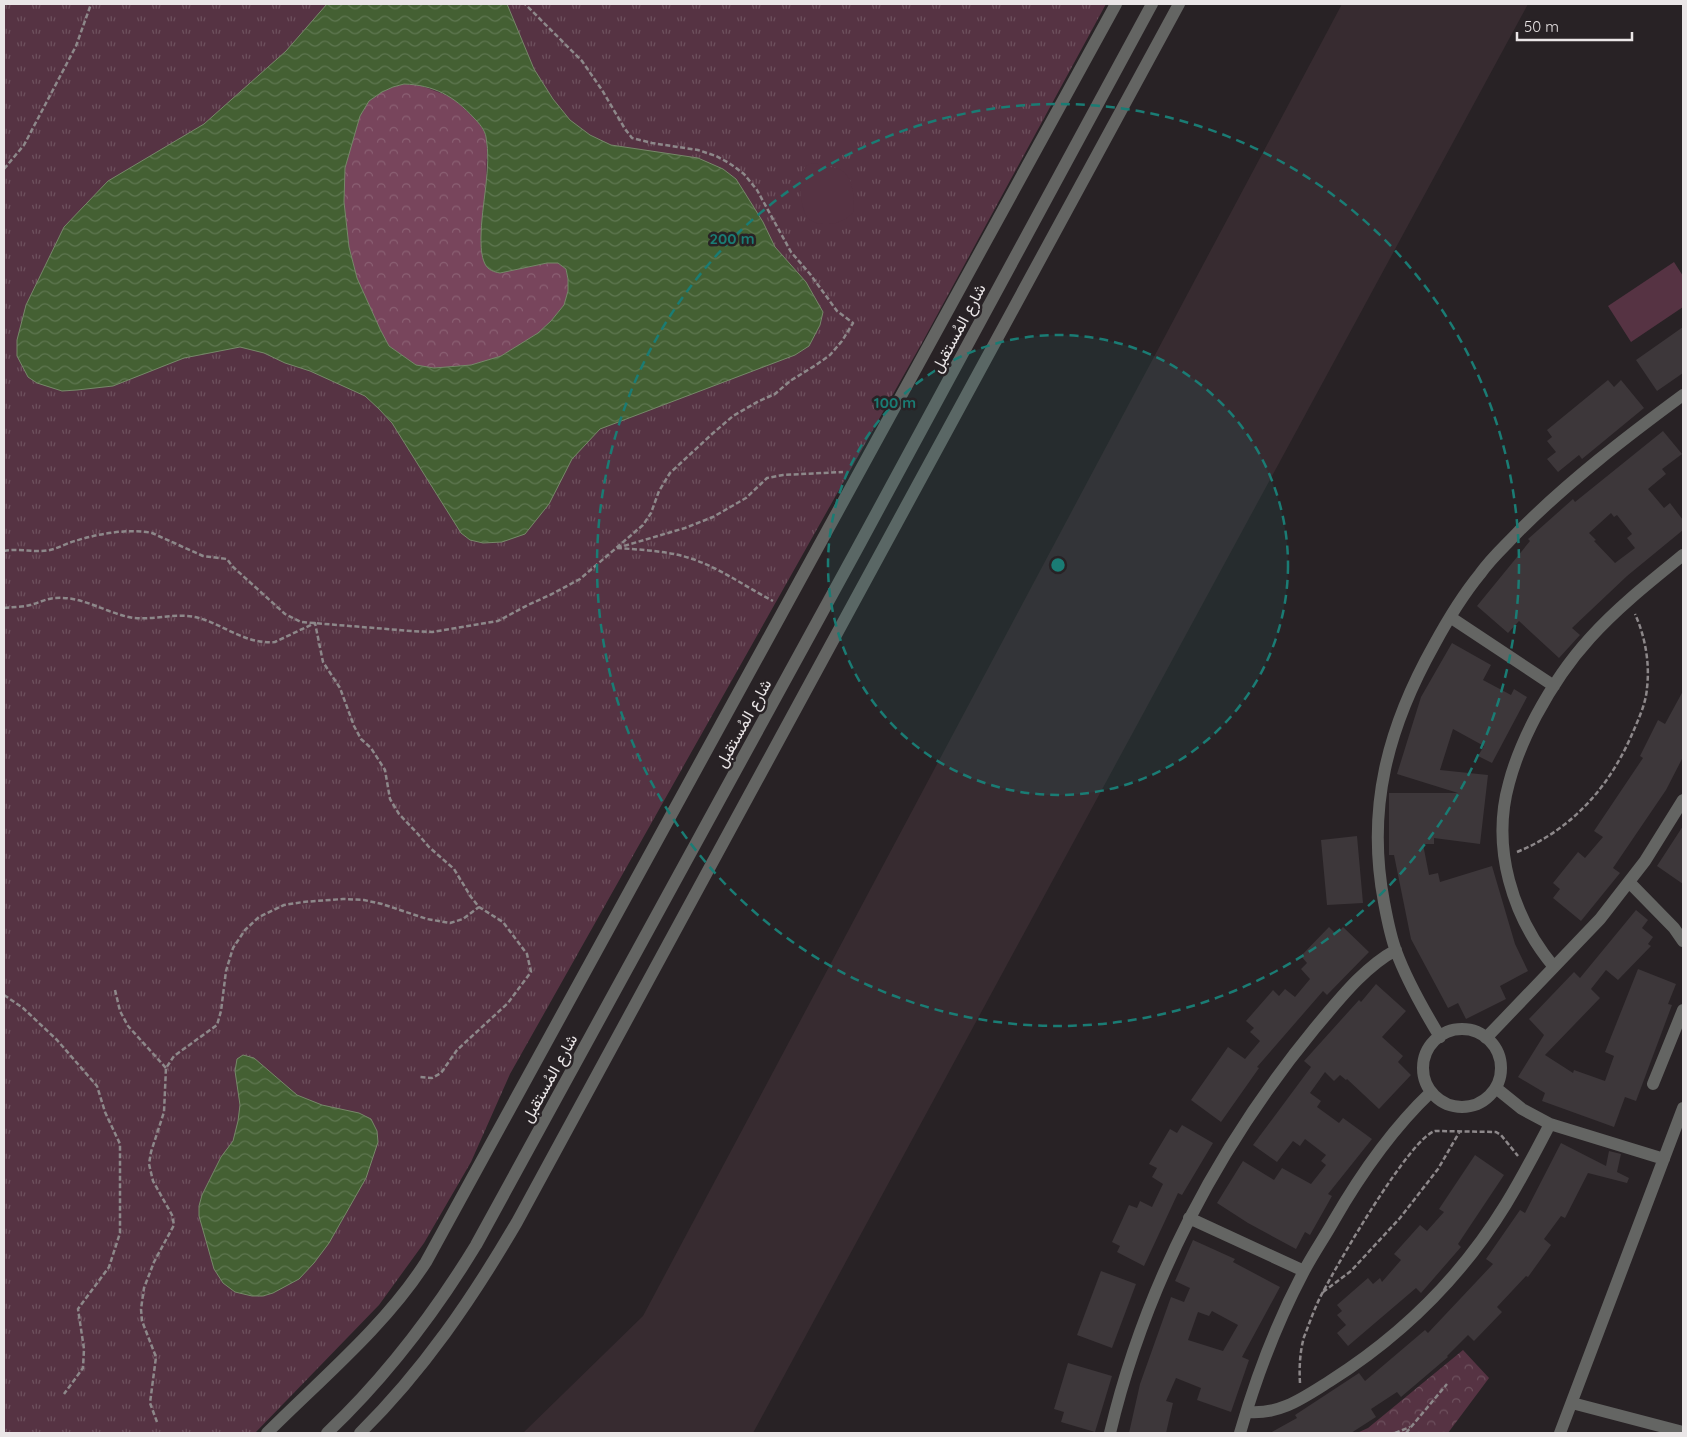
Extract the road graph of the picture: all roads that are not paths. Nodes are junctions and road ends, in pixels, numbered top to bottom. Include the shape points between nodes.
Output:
1 (1116, 4) edge
2 (1152, 4) edge
3 (1179, 4) edge
4 (1683, 395) edge
5 (1683, 555) edge
6 (1450, 617) junction
7 (1554, 686) junction
8 (1683, 800) edge
9 (1629, 882) junction
10 (1683, 941) edge
11 (1396, 950) junction
12 (1554, 967) junction
13 (1683, 1010) edge
14 (1440, 1037) junction
15 (1486, 1038) junction
16 (1653, 1084) dead end
17 (1496, 1088) junction
18 (1431, 1092) junction
19 (1683, 1108) edge
20 (1550, 1124) junction
21 (1664, 1159) junction
22 (1189, 1218) junction
23 (1304, 1270) junction
24 (1572, 1403) junction
25 (1246, 1412) junction
26 (1683, 1432) edge
27 (267, 1433) edge
28 (327, 1433) edge
29 (360, 1433) edge
30 (1110, 1433) edge
31 (1240, 1433) edge
32 (1560, 1433) edge

1 - 27 street via 426,1262 374,1329
2 - 28 street, شارع المُستقبل via 476,1245 405,1349
3 - 29 street via 517,1222 450,1328 399,1392
4 - 6 street via 1600,459 1538,513 1480,573
5 - 7 street via 1590,638
6 - 7 street
6 - 11 street via 1409,694 1391,741 1382,778 1378,809 1378,861
7 - 12 street via 1530,729 1509,784 1503,820 1504,858 1511,890 1521,916
8 - 9 street
9 - 10 street
9 - 12 street via 1600,919
11 - 14 street via 1411,986
11 - 22 street via 1370,967 1296,1051 1249,1116
12 - 15 street
13 - 16 street
14 - 15 street via 1458,1030 1478,1032
14 - 18 street via 1424,1062 1425,1078
15 - 17 street via 1494,1046 1500,1061
17 - 18 street via 1485,1100 1470,1107 1449,1105
17 - 20 street via 1522,1109
18 - 23 street via 1357,1182
19 - 21 street
20 - 21 street
20 - 25 street via 1488,1232 1424,1307 1348,1370 1301,1398 1276,1411
21 - 24 street
22 - 23 street
22 - 30 street via 1137,1338
23 - 25 street
24 - 26 street
24 - 32 street
25 - 31 street

